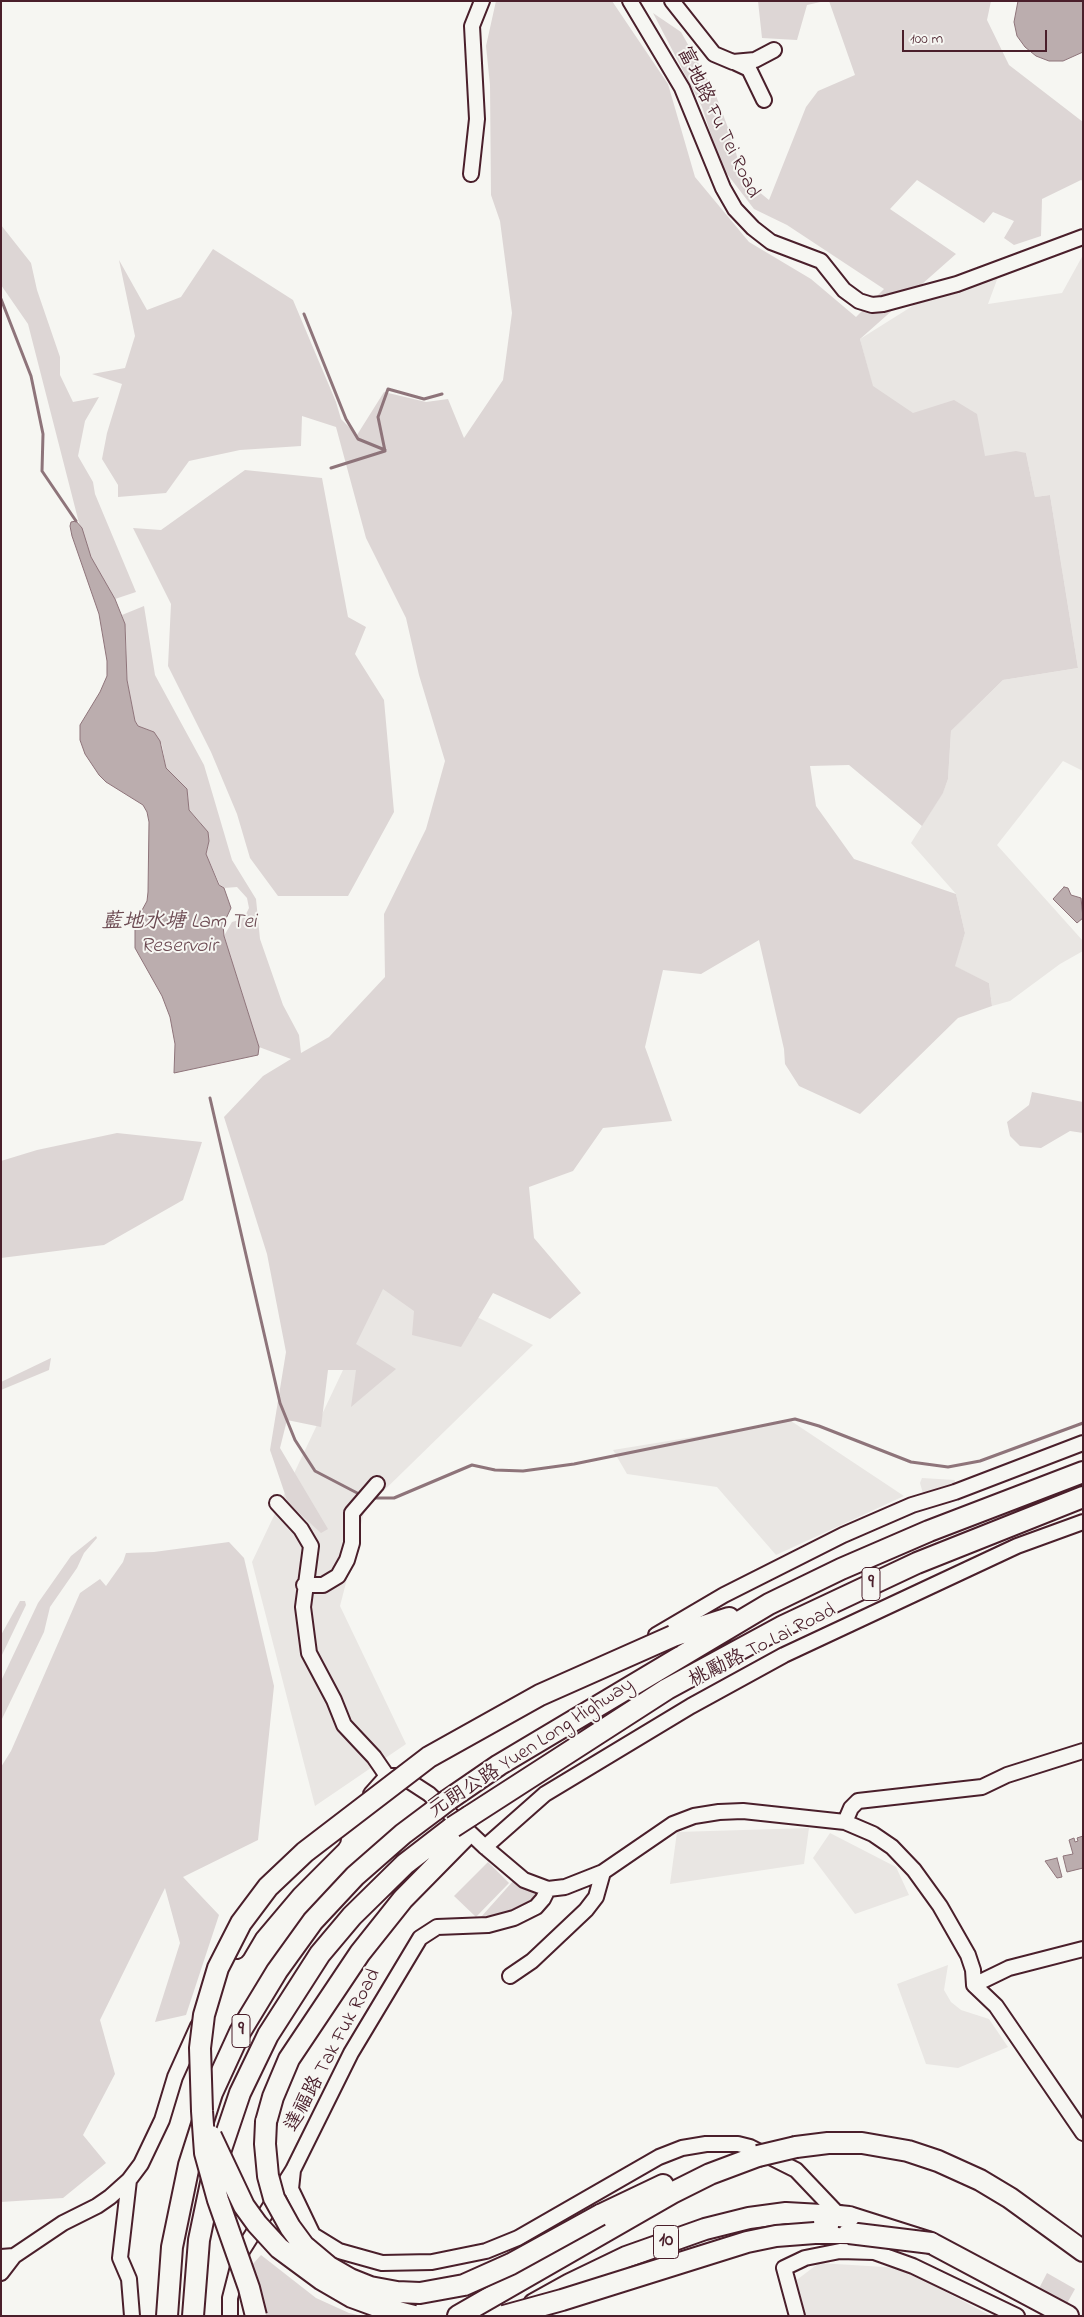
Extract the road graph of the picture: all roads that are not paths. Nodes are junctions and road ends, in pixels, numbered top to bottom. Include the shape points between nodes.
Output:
1 (482, 1) edge
2 (630, 1) edge
3 (672, 1) edge
4 (774, 50) dead end
5 (733, 62) junction
6 (764, 100) dead end
7 (471, 174) dead end
8 (1083, 237) edge
9 (1083, 1444) edge
10 (1083, 1472) edge
11 (377, 1484) dead end
12 (1083, 1496) edge
13 (277, 1503) dead end
14 (1083, 1522) edge
15 (304, 1585) junction
16 (769, 1604) junction
17 (625, 1656) dead end
18 (1083, 1751) edge
19 (386, 1776) junction
20 (845, 1822) junction
21 (466, 1826) junction
22 (485, 1847) junction
23 (603, 1872) junction
24 (548, 1889) junction
25 (1083, 1949) edge
26 (510, 1976) dead end
27 (974, 1985) junction
28 (202, 2111) junction
29 (1083, 2133) edge
30 (758, 2156) junction
31 (293, 2170) junction
32 (128, 2180) junction
33 (931, 2243) junction
34 (1083, 2251) edge
35 (874, 2252) junction
36 (7, 2257) edge
37 (1, 2273) edge
38 (132, 2316) edge
39 (167, 2316) edge
40 (193, 2316) edge
41 (230, 2316) edge
42 (256, 2316) edge
43 (414, 2316) edge
44 (458, 2316) edge
45 (504, 2316) edge
46 (515, 2316) edge
47 (797, 2316) edge
48 (1016, 2316) edge
49 (1068, 2316) edge

1 - 7 street via 474,16 472,31 477,119
2 - 8 street, 富地路 Fu Tei Road via 682,88 723,188 735,209 770,242 821,261 844,290 859,301 883,304 957,284
3 - 5 street via 711,51
4 - 5 street via 755,60
5 - 6 street via 749,69
9 - 17 street via 912,1505 843,1534 724,1595
10 - 16 highway, 元朗公路 Yuen Long Highway / 9 via 928,1531
11 - 15 street via 352,1513 352,1543 338,1576 323,1585
12 - 21 highway, 元朗公路 Yuen Long Highway / 9 via 917,1563 783,1626 667,1689 518,1785
13 - 15 street via 301,1529 311,1546
14 - 22 street, 桃勵路 To Lai Road via 1017,1546 784,1655 691,1706 545,1794
15 - 19 street via 304,1623 309,1654 344,1725
16 - 28 highway, bridge via 673,1636 540,1695 429,1757 278,1876 237,1929 212,1985 200,2048
16 - 39 highway, 元朗公路 Yuen Long Highway / 9 via 514,1756 442,1805 360,1871 314,1921 277,1971 240,2032 212,2093 188,2165 172,2247
18 - 20 street via 1007,1775 982,1787 858,1801
19 - 22 street via 396,1776 421,1788
19 - 32 street via 250,1929 216,1985 175,2078 162,2120 141,2164
20 - 23 street via 742,1811 694,1816 673,1824
20 - 27 street via 873,1834 892,1847 914,1870 968,1954
21 - 30 highway, bridge via 441,1860 371,1937 307,2029 277,2084 266,2122 265,2154 271,2187 283,2216 297,2237 320,2260 370,2287 408,2293 441,2290 476,2280 511,2264 662,2185 718,2163
21 - 40 highway, 元朗公路 Yuen Long Highway / 9 via 405,1864 352,1916 320,1954 268,2034 232,2115 213,2173 200,2240
22 - 24 street via 524,1880
23 - 24 street via 564,1888
23 - 26 street via 596,1897 586,1910 532,1961
24 - 31 street, 達福路 Tak Fuk Road via 536,1907 514,1918 481,1926 437,1927 420,1938 352,2053
25 - 27 street via 1009,1968
27 - 29 street via 996,2006
28 - 42 highway, bridge via 205,2153
28 - 43 highway, bridge via 236,2192 251,2217 273,2242 307,2270 352,2296
30 - 34 highway, 10, bridge via 796,2146 828,2143 862,2143 908,2151 945,2164 994,2188
30 - 44 highway, 10 via 710,2174 665,2197
31 - 35 street via 291,2189 313,2235 340,2251 382,2263 432,2262 486,2251 518,2238 659,2157 682,2148 738,2144 796,2170
31 - 41 street, 達福路 Tak Fuk Road via 242,2251 230,2298
32 - 36 street via 110,2197
32 - 38 street via 120,2258 129,2279
33 - 45 highway, bridge via 849,2233 762,2238
33 - 46 highway, 10, bridge via 848,2217 793,2213 749,2218 705,2229 626,2257
33 - 49 highway, 10
35 - 47 street via 840,2251 805,2258 784,2268
35 - 48 street via 913,2266
36 - 37 street

